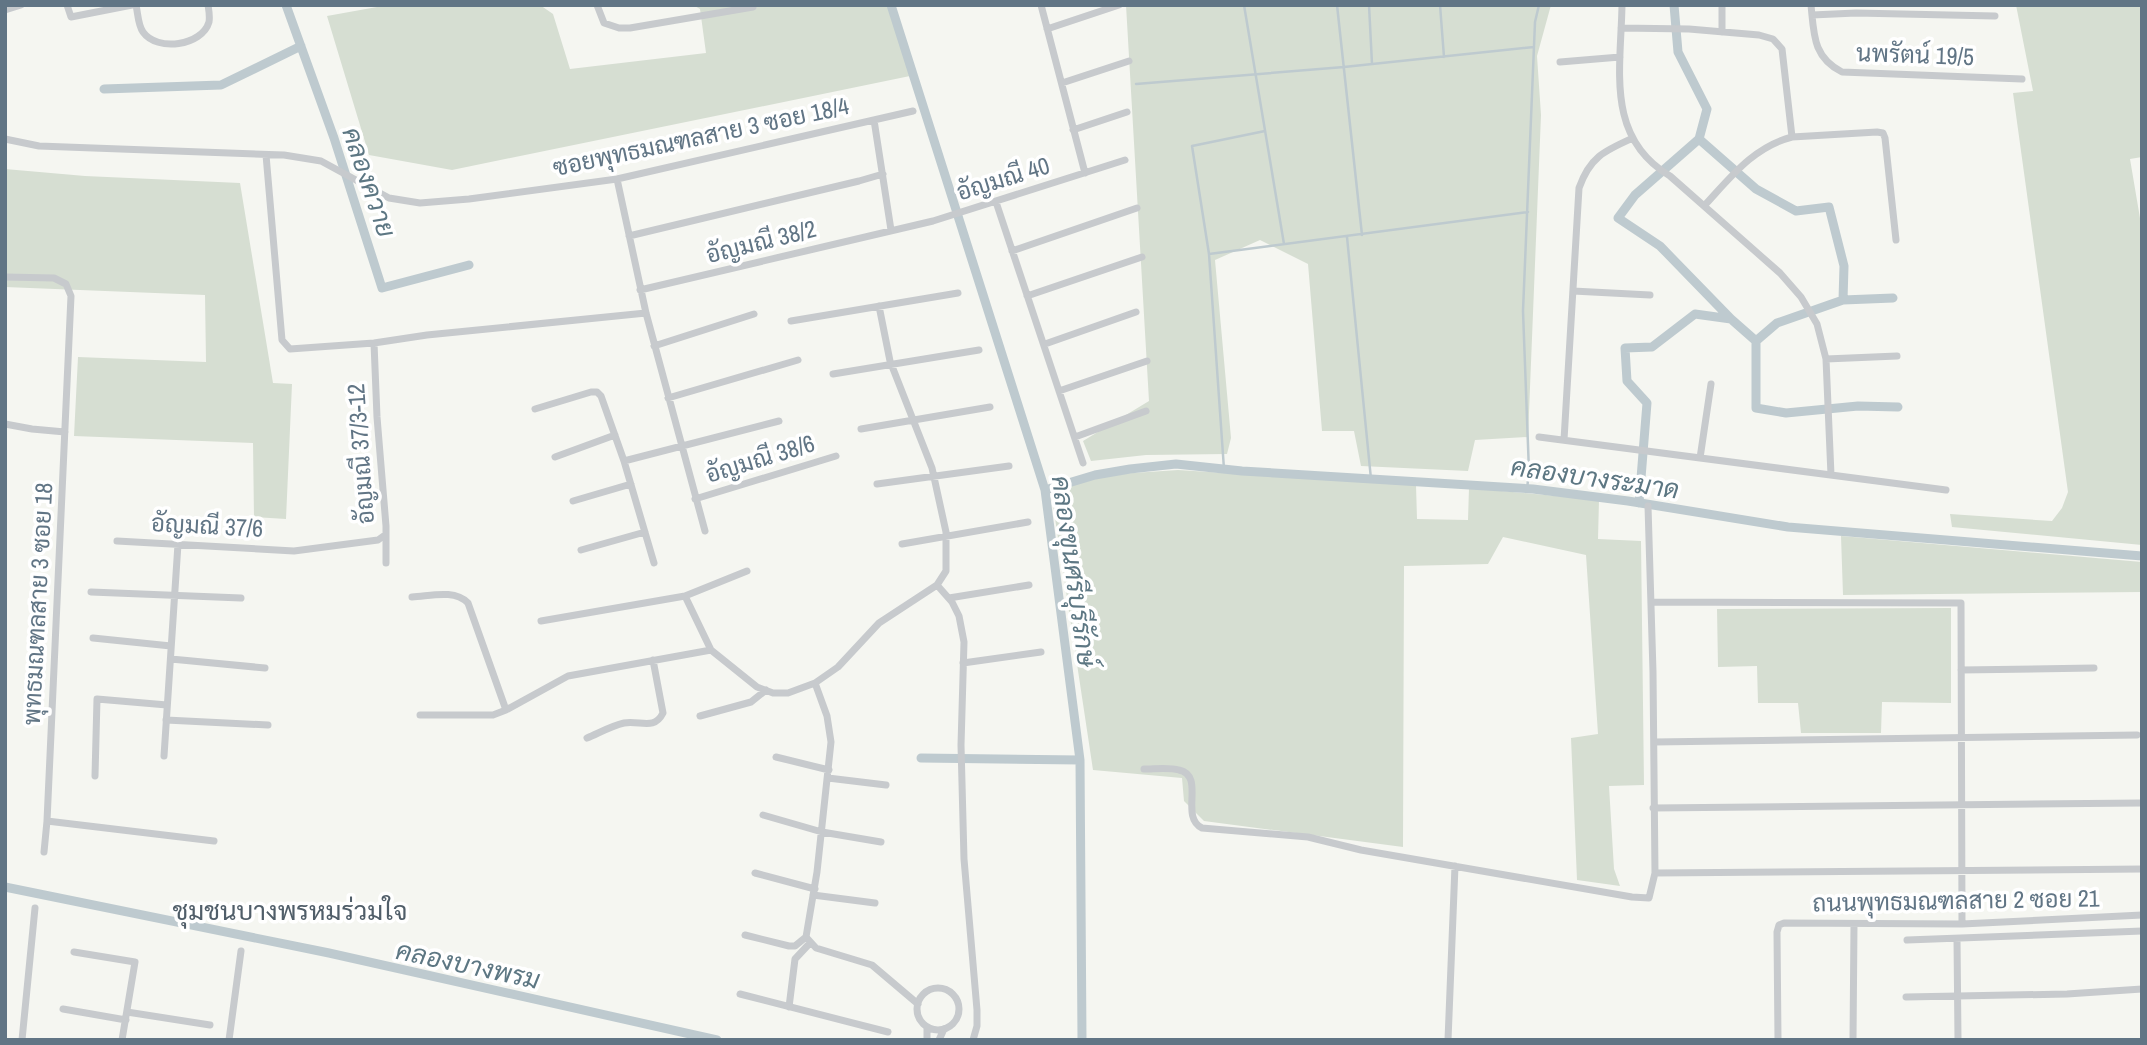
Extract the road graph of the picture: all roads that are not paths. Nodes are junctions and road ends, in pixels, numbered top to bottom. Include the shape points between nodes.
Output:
1 (20, 5) edge
2 (67, 5) edge
3 (134, 5) edge
4 (208, 5) edge
5 (597, 5) edge
6 (1041, 5) edge
7 (1119, 5) edge
8 (1622, 5) edge
9 (1722, 5) edge
10 (1811, 5) edge
11 (753, 7) dead end
12 (5, 10) edge
13 (1812, 15) junction
14 (1995, 16) dead end
15 (1621, 28) junction
16 (1047, 29) junction
17 (1722, 32) junction
18 (1620, 57) junction
19 (1129, 61) dead end
20 (1560, 62) dead end
21 (2022, 79) dead end
22 (1062, 83) junction
23 (913, 111) dead end
24 (1127, 112) dead end
25 (874, 120) junction
26 (1073, 130) junction
27 (1792, 137) junction
28 (1633, 138) junction
29 (5, 139) edge
30 (266, 155) junction
31 (1125, 160) dead end
32 (1085, 173) junction
33 (883, 174) junction
34 (617, 179) junction
35 (996, 202) junction
36 (1704, 206) junction
37 (1137, 208) dead end
38 (891, 230) junction
39 (629, 236) junction
40 (1896, 240) dead end
41 (1012, 251) junction
42 (1142, 257) dead end
43 (5, 277) edge
44 (640, 290) junction
45 (1573, 291) junction
46 (958, 293) dead end
47 (1650, 295) dead end
48 (1027, 296) junction
49 (878, 306) junction
50 (646, 313) junction
51 (1136, 313) dead end
52 (754, 314) dead end
53 (791, 320) dead end
54 (374, 343) junction
55 (1045, 344) junction
56 (654, 346) junction
57 (979, 350) dead end
58 (1897, 356) dead end
59 (1826, 359) junction
60 (798, 360) dead end
61 (1147, 361) dead end
62 (891, 365) junction
63 (833, 374) dead end
64 (1711, 384) dead end
65 (1059, 391) junction
66 (668, 398) junction
67 (990, 407) dead end
68 (535, 409) dead end
69 (1146, 411) dead end
70 (913, 420) junction
71 (779, 421) dead end
72 (5, 424) edge
73 (861, 429) dead end
74 (65, 432) junction
75 (615, 435) junction
76 (1539, 437) dead end
77 (1076, 438) junction
78 (1564, 440) junction
79 (682, 448) junction
80 (836, 456) dead end
81 (555, 457) dead end
82 (1700, 458) junction
83 (624, 461) junction
84 (1083, 463) dead end
85 (1009, 467) dead end
86 (1830, 475) junction
87 (934, 477) junction
88 (631, 484) junction
89 (877, 484) dead end
90 (1946, 490) dead end
91 (695, 499) junction
92 (573, 501) dead end
93 (1648, 506) dead end
94 (1028, 522) dead end
95 (705, 531) dead end
96 (645, 532) junction
97 (385, 535) junction
98 (946, 536) junction
99 (117, 541) dead end
100 (178, 544) junction
101 (902, 544) dead end
102 (581, 550) dead end
103 (386, 564) dead end
104 (654, 564) dead end
105 (747, 571) dead end
106 (937, 585) junction
107 (1029, 585) dead end
108 (91, 592) dead end
109 (175, 595) junction
110 (685, 596) junction
111 (412, 597) dead end
112 (241, 598) dead end
113 (948, 598) junction
114 (1651, 601) junction
115 (541, 621) dead end
116 (93, 638) dead end
117 (172, 646) junction
118 (711, 650) junction
119 (1041, 652) dead end
120 (171, 659) junction
121 (653, 660) junction
122 (963, 663) junction
123 (265, 668) dead end
124 (2094, 668) dead end
125 (1961, 670) junction
126 (815, 683) junction
127 (766, 690) junction
128 (167, 705) junction
129 (506, 710) junction
130 (420, 715) dead end
131 (700, 716) dead end
132 (166, 720) junction
133 (268, 725) dead end
134 (2137, 735) dead end
135 (1962, 737) junction
136 (587, 738) dead end
137 (1654, 743) junction
138 (164, 755) dead end
139 (776, 757) dead end
140 (1144, 769) dead end
141 (828, 774) junction
142 (95, 776) dead end
143 (886, 785) dead end
144 (2142, 803) edge
145 (1961, 806) junction
146 (1653, 808) junction
147 (763, 814) dead end
148 (47, 821) junction
149 (822, 832) junction
150 (214, 841) dead end
151 (881, 842) dead end
152 (44, 852) dead end
153 (1455, 866) junction
154 (2142, 869) edge
155 (1961, 872) junction
156 (755, 873) dead end
157 (1655, 873) junction
158 (814, 892) junction
159 (875, 903) dead end
160 (35, 908) dead end
161 (2142, 915) edge
162 (1962, 924) junction
163 (1854, 925) junction
164 (2142, 931) edge
165 (745, 935) dead end
166 (1957, 939) junction
167 (808, 940) junction
168 (1907, 940) dead end
169 (241, 951) dead end
170 (74, 952) dead end
171 (2142, 989) edge
172 (740, 994) dead end
173 (1957, 996) junction
174 (1906, 997) dead end
175 (918, 1004) junction
176 (789, 1007) junction
177 (63, 1009) dead end
178 (126, 1016) junction
179 (210, 1025) dead end
180 (928, 1027) junction
181 (944, 1029) junction
182 (888, 1032) dead end
183 (22, 1040) edge
184 (122, 1040) edge
185 (229, 1040) edge
186 (926, 1040) edge
187 (939, 1040) edge
188 (973, 1040) edge
189 (1448, 1040) edge
190 (1778, 1040) edge
191 (1853, 1040) edge
192 (1958, 1040) edge

1 - 12 street
2 - 3 street via 71,17
3 - 4 street via 143,32 162,44 178,44 204,31 209,23
5 - 11 street via 604,23 630,29
6 - 16 street
7 - 16 street
8 - 15 street
9 - 17 street
10 - 13 street
13 - 14 street
13 - 21 street, นพรัตน์ 19/5 via 1817,48 1829,65 1842,72
15 - 17 street
15 - 18 street
16 - 22 street
17 - 27 street via 1759,35 1773,39 1782,49
18 - 20 street
18 - 28 street via 1619,98
19 - 22 street
22 - 26 street
23 - 25 street, ซอยพุทธมณฑลสาย 3 ซอย 18/4
24 - 26 street
25 - 33 street
25 - 34 street, ซอยพุทธมณฑลสาย 3 ซอย 18/4
26 - 32 street
27 - 36 street via 1767,146 1746,161
27 - 40 street via 1883,133
28 - 36 street via 1652,166
28 - 45 street via 1597,156 1585,172 1579,188
29 - 30 street, ซอยพุทธมณฑลสาย 3 ซอย 18/4 via 39,146
30 - 34 street, ซอยพุทธมณฑลสาย 3 ซอย 18/4 via 332,166 388,198 420,203
30 - 54 street via 285,346 297,350
31 - 32 street, อัญมณี 40
32 - 35 street, อัญมณี 40
33 - 38 street
33 - 39 street
34 - 39 street
35 - 38 street, อัญมณี 40
35 - 41 street
36 - 59 street via 1801,297 1817,324
37 - 41 street
38 - 44 street, อัญมณี 38/2
39 - 44 street
41 - 48 street
42 - 48 street
43 - 74 street, พุทธมณฑลสาย 3 ซอย 18 via 54,278 69,289
44 - 50 street
45 - 47 street
45 - 78 street
46 - 49 street
48 - 55 street
49 - 53 street
49 - 62 street
50 - 54 street
50 - 56 street
51 - 55 street
52 - 56 street
54 - 97 street, อัญมณี 37/3-12
55 - 65 street
56 - 66 street
57 - 62 street
58 - 59 street
59 - 86 street
60 - 66 street
61 - 65 street
62 - 63 street
62 - 70 street
64 - 82 street
65 - 77 street
66 - 79 street
67 - 70 street
68 - 75 street via 597,392
69 - 77 street
70 - 73 street
70 - 87 street
71 - 79 street
72 - 74 street
74 - 148 street, พุทธมณฑลสาย 3 ซอย 18
75 - 81 street
75 - 83 street
76 - 78 street
77 - 84 street
78 - 82 street
79 - 83 street
79 - 91 street
80 - 91 street, อัญมณี 38/6
82 - 86 street
83 - 88 street
85 - 87 street
86 - 90 street
87 - 89 street
87 - 98 street
88 - 92 street
88 - 96 street
91 - 95 street
93 - 114 street
94 - 98 street
96 - 102 street
96 - 104 street
97 - 100 street, อัญมณี 37/6 via 378,540 294,551
97 - 103 street, อัญมณี 37/3-12
98 - 101 street
98 - 106 street via 946,570
99 - 100 street, อัญมณี 37/6
100 - 109 street
105 - 110 street
106 - 113 street
106 - 126 street via 879,623 838,667
107 - 113 street
108 - 109 street
109 - 112 street
109 - 117 street
110 - 115 street
110 - 118 street
111 - 129 street via 451,594 468,603
113 - 122 street via 959,616
114 - 125 street via 1961,603
114 - 137 street
116 - 117 street
117 - 120 street
118 - 121 street
118 - 127 street
119 - 122 street
120 - 123 street
120 - 128 street
121 - 129 street via 568,676
121 - 136 street via 663,713 659,720 625,723
122 - 188 street via 964,847 977,1010
124 - 125 street
125 - 135 street
126 - 127 street via 788,693
126 - 141 street via 831,742
127 - 131 street via 751,702
128 - 132 street
128 - 142 street via 97,699
129 - 130 street via 493,715
132 - 133 street
132 - 138 street
134 - 135 street
135 - 137 street
135 - 145 street
137 - 146 street
139 - 141 street
140 - 153 street via 1180,770 1189,775 1192,818 1202,828 1308,837
141 - 143 street
141 - 149 street
144 - 145 street
145 - 146 street
145 - 155 street
146 - 157 street
147 - 149 street
148 - 150 street
148 - 152 street, พุทธมณฑลสาย 3 ซอย 18
149 - 151 street
149 - 158 street
153 - 157 street via 1649,898
153 - 189 street
154 - 155 street
155 - 157 street
155 - 162 street
156 - 158 street
158 - 159 street
158 - 167 street
160 - 183 street
161 - 162 street, ถนนพุทธมณฑลสาย 2 ซอย 21
162 - 163 street, ถนนพุทธมณฑลสาย 2 ซอย 21
163 - 190 street, ถนนพุทธมณฑลสาย 2 ซอย 21 via 1779,925
163 - 191 street
164 - 166 street
165 - 167 street via 789,946
166 - 168 street
166 - 173 street
167 - 175 street via 816,948 872,965
167 - 176 street via 795,959
169 - 185 street
170 - 178 street via 135,962
171 - 173 street
172 - 176 street
173 - 174 street
173 - 192 street
175 - 180 street via 920,1020
175 - 181 street via 934,989 953,995 959,1014
176 - 182 street
177 - 178 street
178 - 179 street
178 - 184 street
180 - 181 street
180 - 186 street
181 - 187 street

